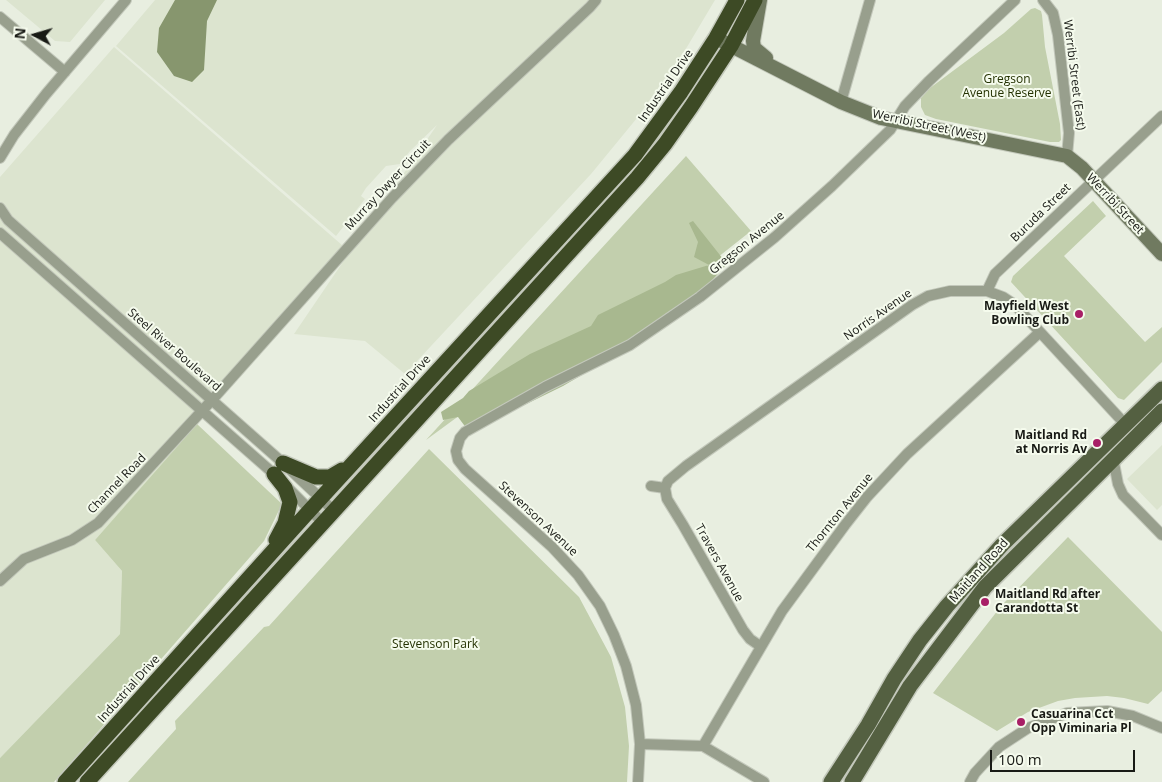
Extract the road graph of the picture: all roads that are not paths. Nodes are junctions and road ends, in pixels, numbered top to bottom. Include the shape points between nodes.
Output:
1 (126, 0) edge
2 (596, 0) edge
3 (737, 0) edge
4 (755, 0) edge
5 (760, 0) edge
6 (870, 0) edge
7 (1015, 0) edge
8 (1043, 0) edge
9 (0, 17) edge
10 (716, 38) junction
11 (731, 46) junction
12 (65, 72) junction
13 (787, 73) junction
14 (841, 102) junction
15 (1162, 116) edge
16 (897, 121) junction
17 (14, 135) junction
18 (0, 146) edge
19 (1067, 156) junction
20 (0, 158) edge
21 (1094, 180) junction
22 (0, 208) edge
23 (0, 233) edge
24 (1162, 254) edge
25 (986, 291) junction
26 (1040, 332) junction
27 (1162, 389) edge
28 (212, 400) junction
29 (202, 410) junction
30 (1162, 411) edge
31 (1125, 424) junction
32 (456, 451) joint
33 (1113, 458) junction
34 (356, 460) junction
35 (279, 469) junction
36 (651, 486) dead end
37 (665, 488) junction
38 (321, 498) junction
39 (310, 510) junction
40 (333, 510) junction
41 (322, 522) junction
42 (1162, 535) edge
43 (0, 581) edge
44 (243, 586) junction
45 (760, 646) junction
46 (1162, 728) edge
47 (640, 744) junction
48 (703, 746) junction
49 (65, 782) edge
50 (87, 782) edge
51 (638, 782) edge
52 (764, 782) edge
53 (832, 782) edge
54 (852, 782) edge
55 (970, 782) edge

1 - 12 street
2 - 28 street, Murray Dwyer Circuit via 448,140 392,198
3 - 10 highway, Industrial Drive
4 - 11 highway
5 - 13 main road via 754,48
6 - 14 street
7 - 16 street, Gregson Avenue via 929,81 905,106
8 - 19 street, Werribi Street (East) via 1053,13 1058,35 1069,133
9 - 12 street
10 - 11 main road, Werribi Street (West)
10 - 34 highway, Industrial Drive via 635,155
11 - 13 main road, Werribi Street (West)
11 - 40 highway via 665,144 637,178
12 - 17 street
13 - 14 main road, Werribi Street (West)
14 - 16 main road, Werribi Street (West)
15 - 21 street, Buruda Street
16 - 19 main road, Werribi Street (West)
16 - 32 street, Gregson Avenue via 880,141 775,238 700,297 630,345 465,432
17 - 18 street
17 - 20 street
19 - 21 main road, Werribi Street
21 - 24 main road, Werribi Street
21 - 25 street, Buruda Street via 995,274
22 - 28 street, Steel River Boulevard via 8,220
23 - 29 street, Steel River Boulevard
25 - 26 street, Norris Avenue via 1015,305
25 - 37 street, Norris Avenue via 950,290 912,305 686,466
26 - 31 street, Norris Avenue
26 - 45 street, Thornton Avenue via 907,454 867,497 811,570
27 - 31 main road, Maitland Road
28 - 29 street, Channel Road
28 - 35 street, Steel River Boulevard
29 - 35 street, Steel River Boulevard
29 - 43 street, Channel Road via 98,523 72,540 24,559
30 - 33 main road, Maitland Road
31 - 53 main road, Maitland Road via 1002,545 947,606 894,679
32 - 47 street, Stevenson Avenue via 465,469 552,547 600,606 626,666 636,705
33 - 42 street via 1123,495
33 - 54 main road, Maitland Road via 985,587 910,686
34 - 35 highway via 337,474 324,478
34 - 38 highway, Industrial Drive
35 - 38 street, Steel River Boulevard
35 - 39 street, Steel River Boulevard
35 - 44 highway via 290,502 289,513 280,534
36 - 37 street
37 - 45 street, Travers Avenue via 667,499 743,630
38 - 39 highway, Industrial Drive
38 - 40 street, Steel River Boulevard
39 - 41 street, Steel River Boulevard
39 - 44 highway, Industrial Drive
40 - 41 highway
41 - 50 highway
44 - 49 highway, Industrial Drive
45 - 48 street, Thornton Avenue
46 - 55 street via 1133,716 1107,711 1067,713 1028,728 999,747
47 - 48 street
47 - 51 street, Stevenson Avenue
48 - 52 street

